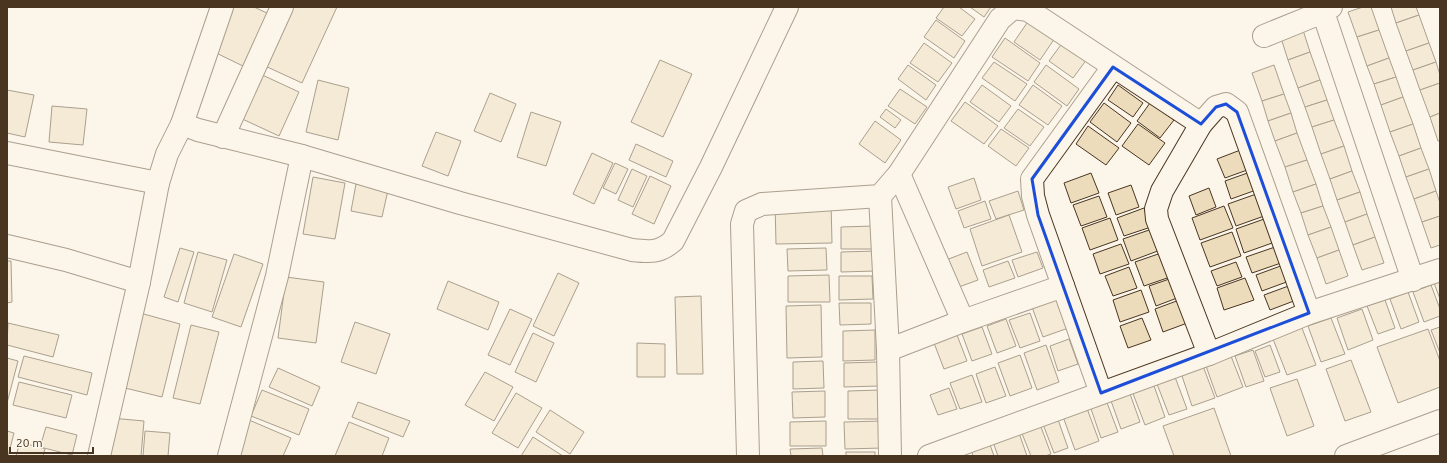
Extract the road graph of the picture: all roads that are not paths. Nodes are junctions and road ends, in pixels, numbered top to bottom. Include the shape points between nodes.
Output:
1 (222, 7) edge
2 (282, 7) edge
3 (787, 7) edge
4 (1327, 9) edge
5 (1264, 36) dead end
6 (1113, 67) junction
7 (182, 124) junction
8 (1201, 124) junction
9 (223, 137) junction
10 (7, 153) edge
11 (302, 156) junction
12 (899, 174) junction
13 (158, 183) junction
14 (880, 196) junction
15 (7, 246) edge
16 (1440, 270) edge
17 (1413, 280) junction
18 (139, 282) junction
19 (1063, 286) junction
20 (1309, 314) junction
21 (963, 321) junction
22 (888, 350) junction
23 (1209, 354) junction
24 (1101, 392) junction
25 (1440, 421) edge
26 (99, 456) edge
27 (229, 456) edge
28 (748, 456) edge
29 (890, 456) edge
30 (929, 456) edge
31 (1346, 456) edge

1 - 7 street
2 - 9 street
3 - 11 street via 673,241 663,250 632,250
4 - 5 street
4 - 17 street
6 - 8 street
6 - 12 street via 1028,10 1013,8 1000,19
6 - 19 street via 1032,179 1033,196
7 - 9 street
7 - 13 street via 167,154
8 - 20 street via 1216,107 1226,104 1237,112
8 - 23 street via 1162,191 1156,209 1157,219
9 - 11 street
10 - 13 street
11 - 27 street via 277,276
12 - 14 street
12 - 21 street
13 - 18 street
14 - 22 street
14 - 28 street via 762,204 746,211 742,224
15 - 18 street via 66,260
16 - 17 street
17 - 20 street
18 - 26 street
19 - 21 street
19 - 24 street
20 - 23 street
21 - 22 street
22 - 29 street
23 - 24 street
24 - 30 street
25 - 31 street

